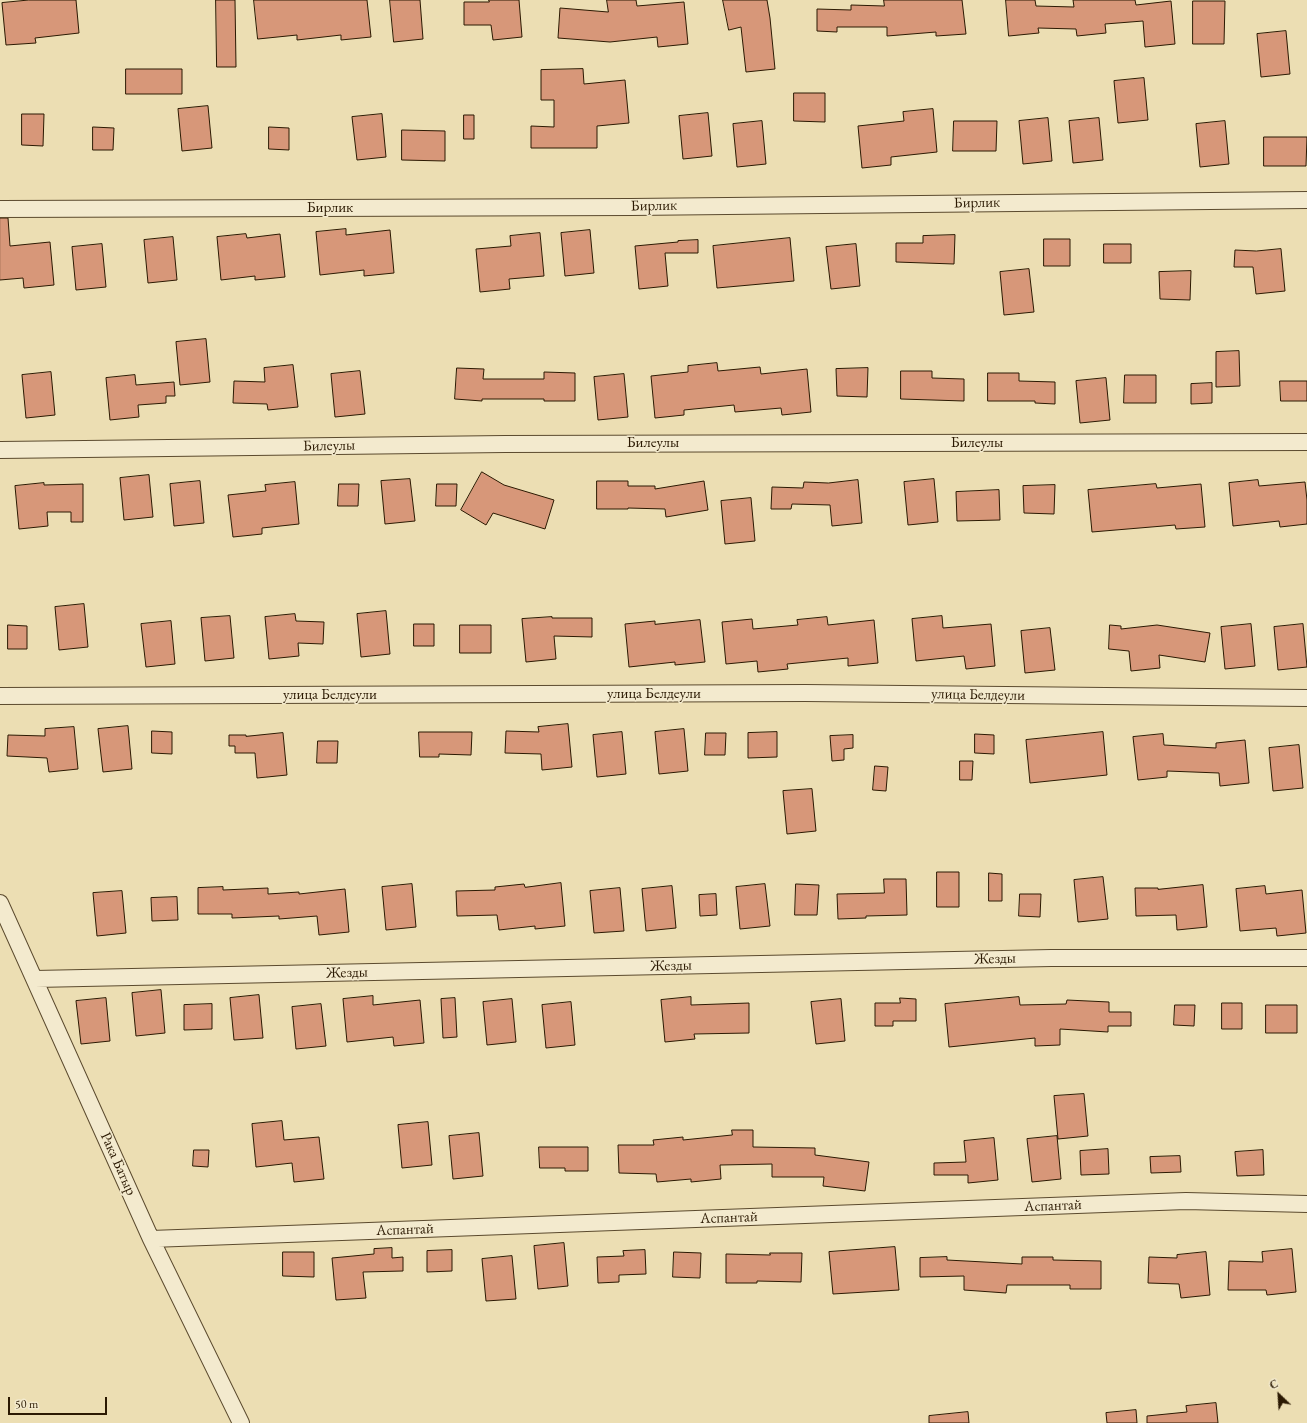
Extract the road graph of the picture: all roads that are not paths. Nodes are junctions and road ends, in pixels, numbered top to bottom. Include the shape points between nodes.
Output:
1 (1307, 200) edge
2 (0, 209) edge
3 (1307, 442) edge
4 (0, 450) edge
5 (0, 696) edge
6 (1307, 698) edge
7 (0, 903) edge
8 (1307, 958) edge
9 (35, 979) junction
10 (1307, 1204) edge
11 (151, 1239) junction
12 (242, 1423) edge

1 - 2 street, Бирлик via 631,207
3 - 4 street, Билеулы via 521,444
5 - 6 street, улица Белдеули via 804,693
7 - 9 street, Рака Батыр
8 - 9 street, Жезды via 1051,958
9 - 11 street, Рака Батыр
10 - 11 street, Аспантай via 1186,1201
11 - 12 street, Рака Батыр

